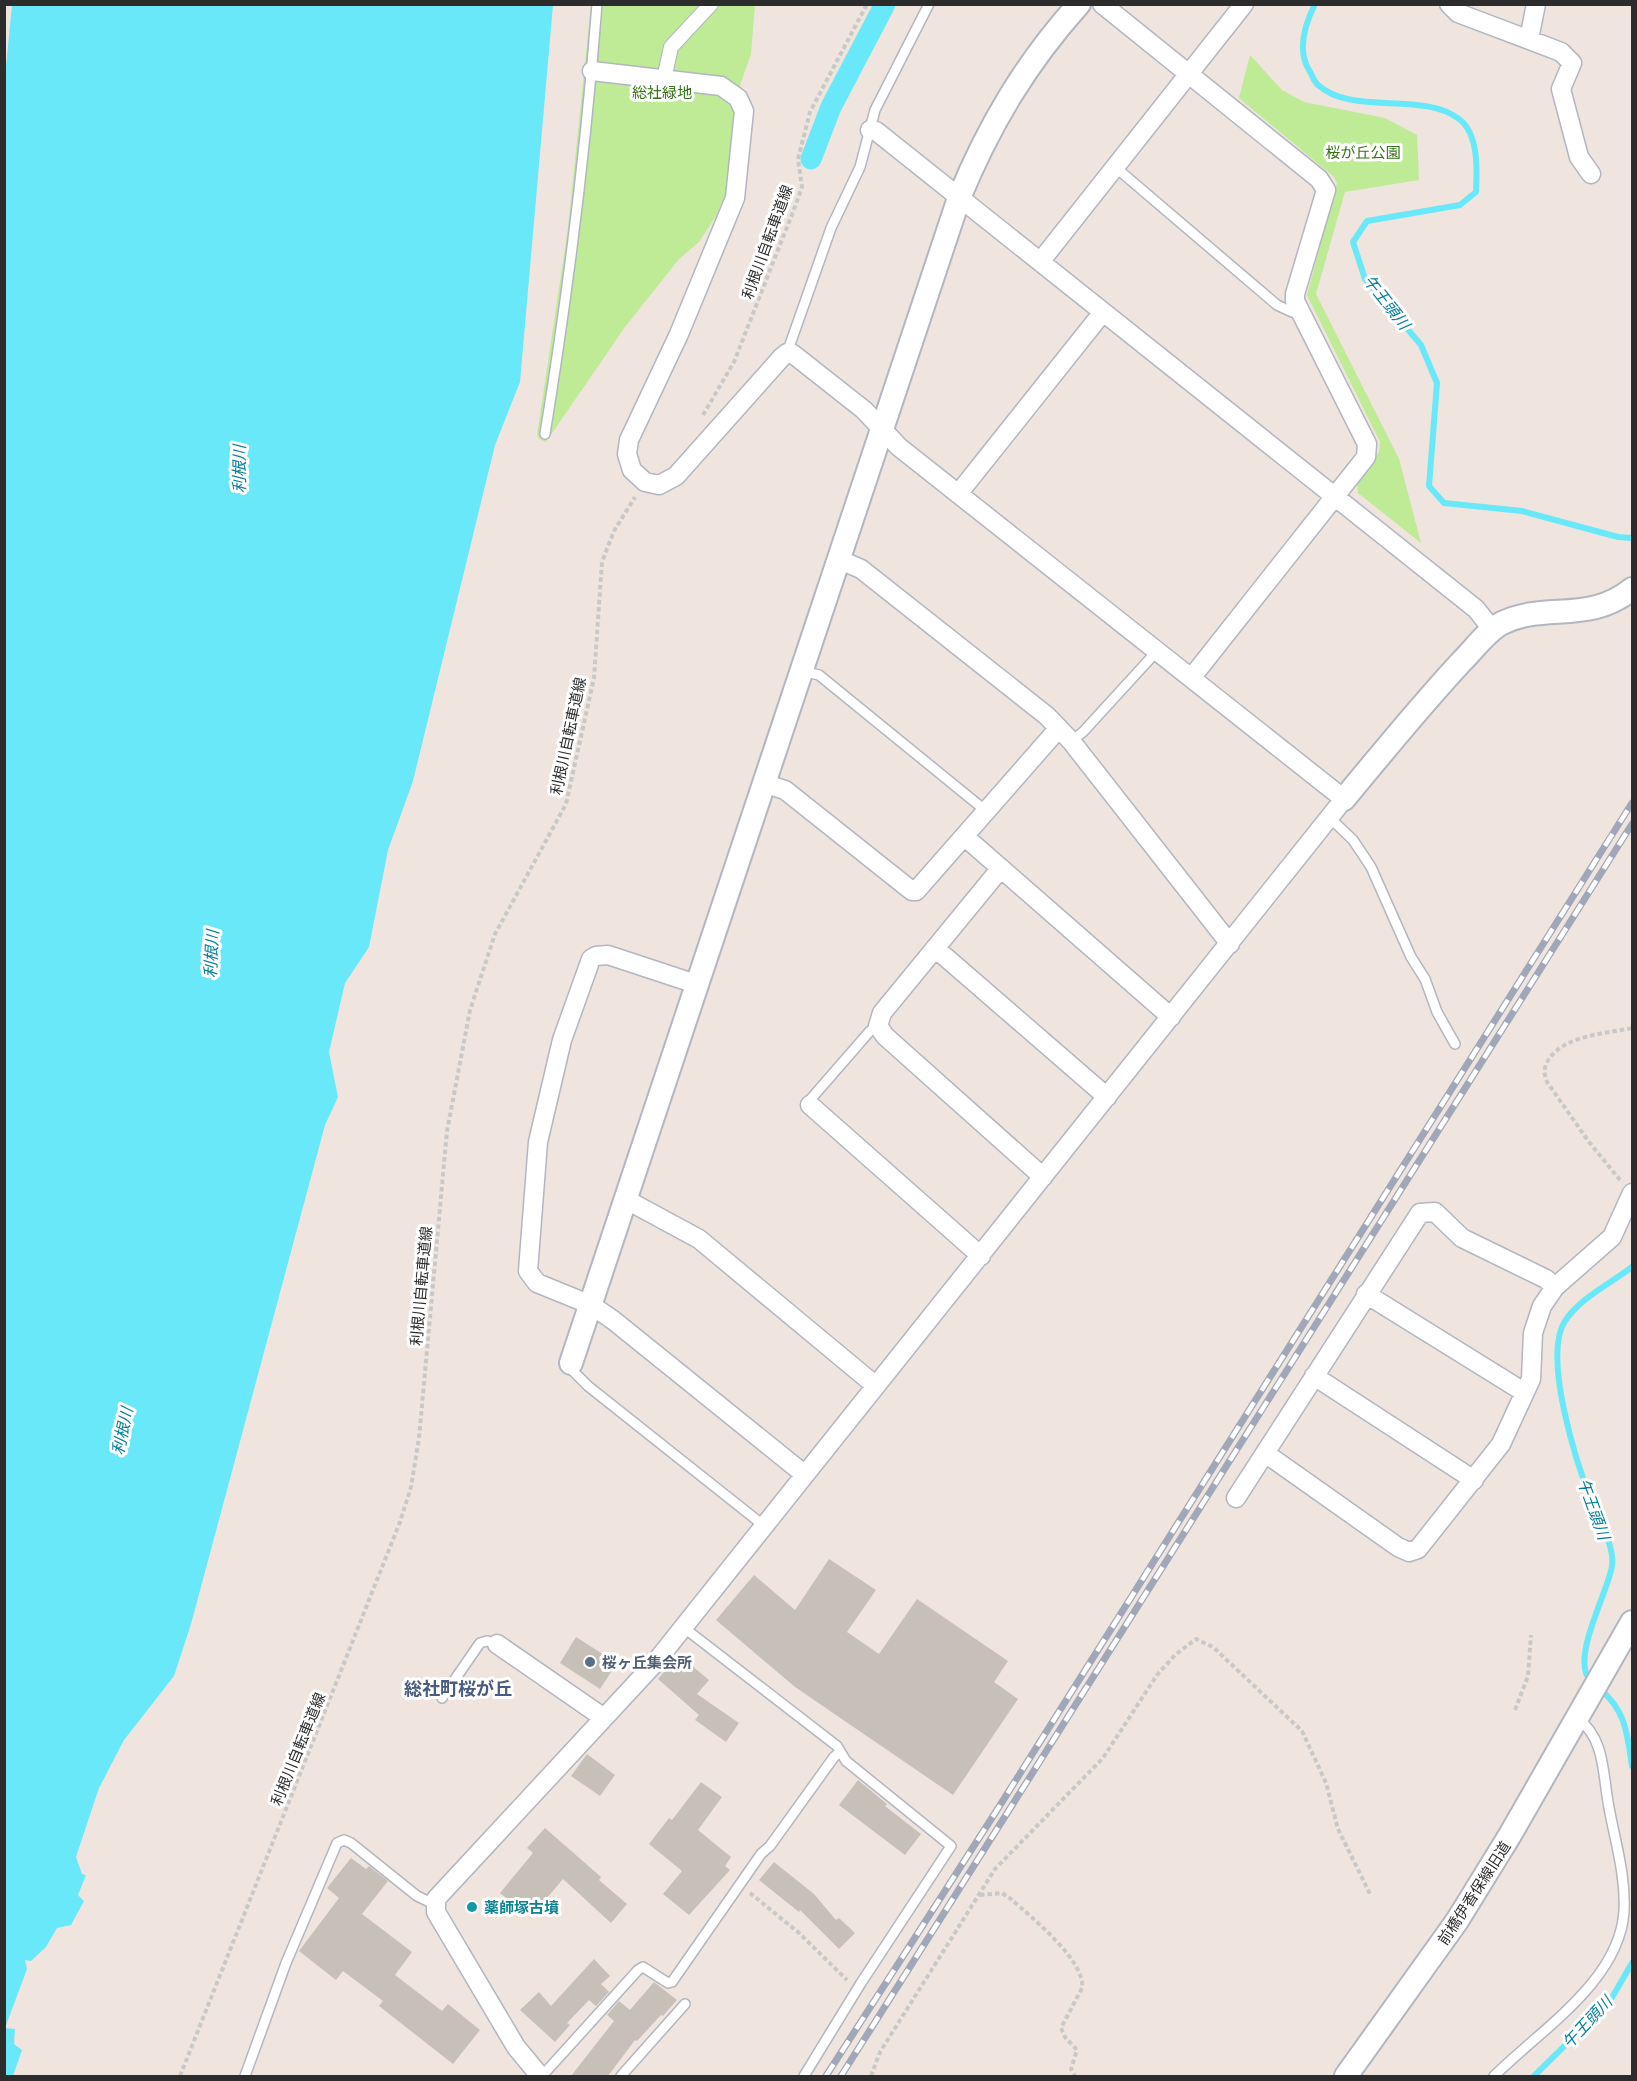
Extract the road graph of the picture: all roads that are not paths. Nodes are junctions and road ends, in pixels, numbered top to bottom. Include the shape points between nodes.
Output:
1 (597, 4) edge
2 (711, 4) edge
3 (929, 4) edge
4 (1079, 4) edge
5 (1102, 4) edge
6 (1244, 4) edge
7 (1449, 4) edge
8 (1536, 4) edge
9 (1528, 39) junction
10 (592, 71) junction
11 (1188, 74) junction
12 (664, 79) junction
13 (870, 130) junction
14 (1114, 166) junction
15 (1591, 174) dead end
16 (959, 198) junction
17 (1040, 262) junction
18 (1299, 311) junction
19 (1103, 312) junction
20 (788, 352) junction
21 (880, 429) junction
22 (545, 434) dead end
23 (958, 494) junction
24 (1337, 496) junction
25 (838, 559) junction
26 (1632, 589) edge
27 (1492, 629) junction
28 (1158, 650) junction
29 (801, 671) junction
30 (1192, 677) junction
31 (1065, 734) junction
32 (763, 783) junction
33 (1344, 799) junction
34 (986, 811) junction
35 (1330, 818) junction
36 (965, 837) junction
37 (1001, 868) junction
38 (1230, 944) junction
39 (935, 948) junction
40 (696, 984) junction
41 (1171, 1017) junction
42 (878, 1026) junction
43 (1455, 1044) dead end
44 (1107, 1097) junction
45 (810, 1105) joint
46 (1043, 1177) junction
47 (1629, 1190) edge
48 (625, 1199) junction
49 (981, 1256) junction
50 (1555, 1287) junction
51 (1366, 1294) junction
52 (591, 1305) junction
53 (571, 1363) joint
54 (1314, 1376) junction
55 (876, 1386) junction
56 (1524, 1392) junction
57 (1265, 1453) junction
58 (804, 1474) junction
59 (1474, 1480) junction
60 (1236, 1498) dead end
61 (763, 1524) junction
62 (1632, 1622) edge
63 (683, 1627) junction
64 (496, 1644) joint
65 (1626, 1647) edge
66 (442, 1698) dead end
67 (1588, 1700) junction
68 (604, 1718) junction
69 (840, 1752) junction
70 (434, 1904) junction
71 (685, 2004) dead end
72 (1353, 2074) edge
73 (245, 2076) edge
74 (541, 2076) edge
75 (621, 2076) edge
76 (804, 2076) edge
77 (1494, 2076) edge

1 - 10 lane
2 - 12 street via 671,47
3 - 13 lane via 875,110
4 - 16 street via 1003,104
5 - 11 street
6 - 11 street
7 - 9 street via 1458,13
8 - 9 street
9 - 15 street via 1561,52 1572,63 1561,89 1579,157
10 - 12 street
10 - 22 lane via 560,342
11 - 14 street
11 - 18 street via 1319,179 1326,190 1295,294
12 - 20 street via 715,85 732,93 744,111 743,137 729,215 679,334 628,440 627,454 637,477 652,485 676,476
13 - 16 street
13 - 20 lane via 860,167 831,228
14 - 17 street
14 - 18 lane via 1277,305
16 - 17 street
16 - 21 street
17 - 19 street
18 - 24 street via 1367,444 1366,457
19 - 23 street
19 - 24 street
20 - 21 street via 864,410
21 - 23 street
21 - 25 street
23 - 28 street
24 - 27 street via 1476,609
24 - 30 street
25 - 29 street
25 - 31 street via 861,569
26 - 27 street via 1598,608 1519,617
27 - 33 street via 1419,706
28 - 30 street
28 - 31 lane via 1083,732
29 - 32 street
29 - 34 lane via 819,675
30 - 33 street
31 - 34 street
31 - 38 street
32 - 36 street via 785,790 912,891
32 - 40 street
33 - 35 street
34 - 36 street
35 - 38 street
35 - 43 lane via 1353,840 1371,867
36 - 37 street
37 - 39 street
37 - 41 street
38 - 41 street
39 - 42 street via 882,1013
39 - 44 street
40 - 48 street
40 - 52 street via 608,955 596,956 588,966 562,1040 538,1142 527,1262 537,1283
41 - 44 street
42 - 45 lane via 810,1100
42 - 46 street
44 - 46 street
45 - 49 street
46 - 49 street
47 - 50 street via 1612,1237
48 - 52 street
48 - 55 street via 699,1239
49 - 55 street
50 - 51 street via 1462,1238 1430,1210 1416,1216
50 - 56 street via 1542,1306 1533,1333 1531,1379
51 - 54 street
51 - 56 street
52 - 53 street
52 - 58 street
53 - 61 lane via 573,1371 588,1386
54 - 57 street
54 - 59 street
55 - 58 street
56 - 59 street via 1501,1444
57 - 59 street via 1409,1552 1418,1549
57 - 60 street
58 - 61 street
61 - 63 street
62 - 65 street, 前橋伊香保線旧道
63 - 68 street
63 - 69 lane
64 - 66 lane via 480,1642
64 - 68 street
65 - 67 street, 前橋伊香保線旧道
67 - 72 street, 前橋伊香保線旧道 via 1457,1921
67 - 77 lane via 1622,1874 1622,1924 1613,1951 1593,1982
68 - 70 street
69 - 74 lane via 672,1982 643,1967 638,1970
69 - 76 lane via 951,1846
70 - 73 lane via 417,1896 351,1843 337,1843 286,1963
70 - 74 street via 516,2047
71 - 75 lane

